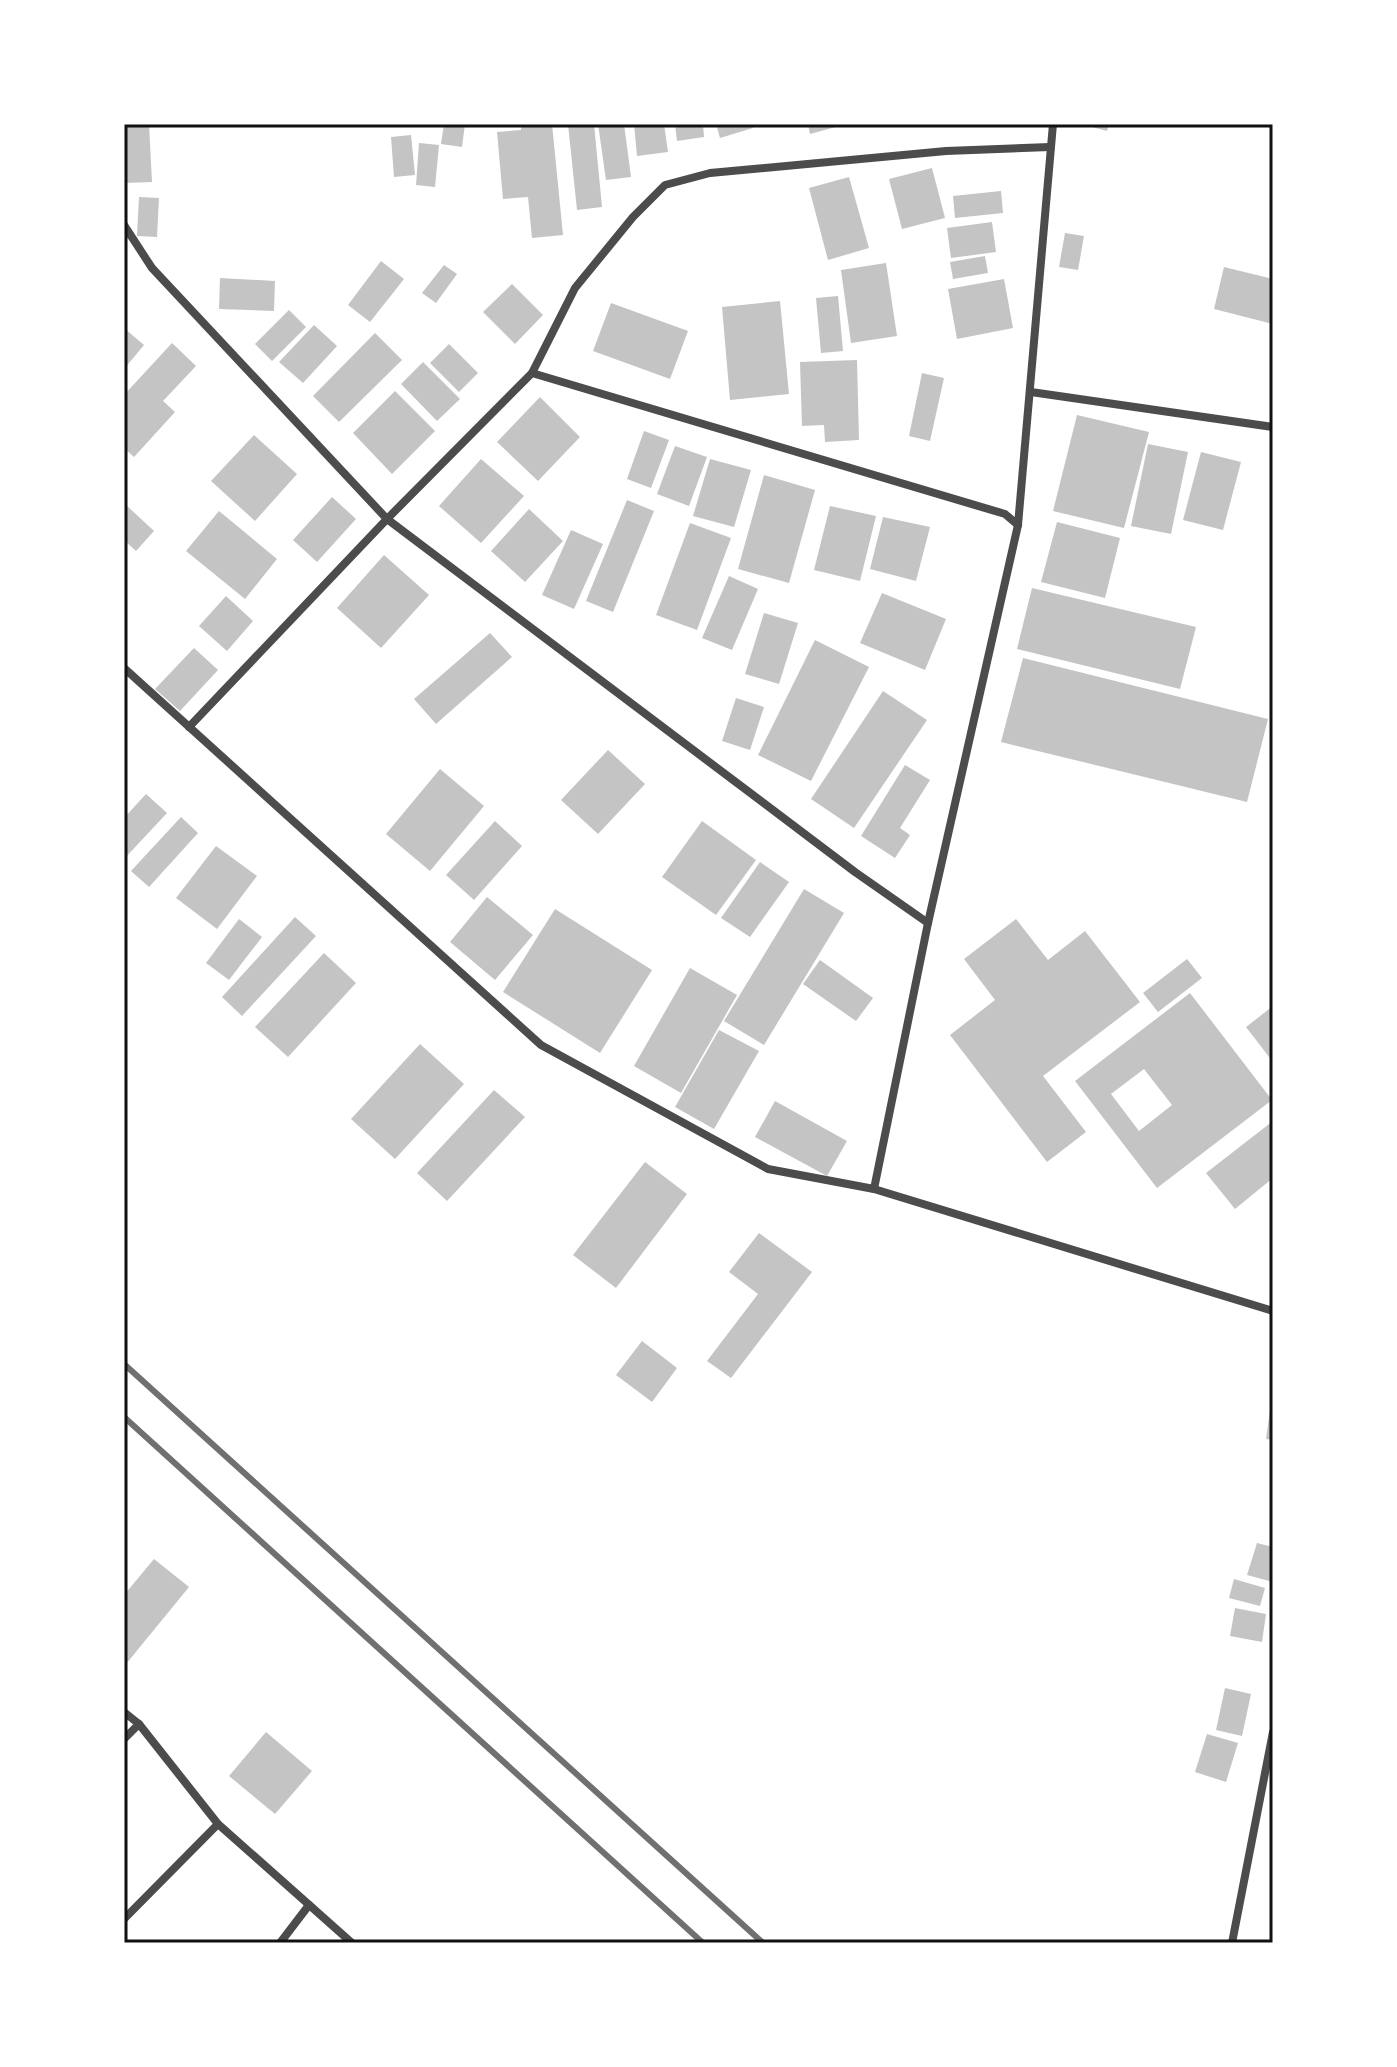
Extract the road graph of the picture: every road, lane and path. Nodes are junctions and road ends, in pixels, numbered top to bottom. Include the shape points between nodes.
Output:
1 (1053, 124) edge
2 (1050, 147) junction
3 (124, 225) edge
4 (532, 373) junction
5 (1031, 392) junction
6 (1273, 427) edge
7 (387, 519) junction
8 (1018, 525) junction
9 (124, 668) edge
10 (189, 727) junction
11 (928, 923) junction
12 (874, 1189) junction
13 (1273, 1311) edge
14 (124, 1712) edge
15 (139, 1724) junction
16 (1273, 1732) edge
17 (124, 1739) edge
18 (218, 1824) junction
19 (309, 1905) junction
20 (124, 1919) edge
21 (280, 1943) edge
22 (352, 1943) edge
23 (1232, 1943) edge

1 - 2 street
2 - 4 street via 710,173 665,185 575,288
2 - 5 street
3 - 7 street via 152,268
4 - 7 street
4 - 8 street via 1005,514
5 - 6 street
5 - 8 street
7 - 10 street
7 - 11 street
8 - 11 street
9 - 10 street
10 - 12 street via 541,1045 768,1169
11 - 12 street
12 - 13 street
14 - 15 street
15 - 17 street
15 - 18 street
16 - 23 street
18 - 19 street
18 - 20 street
19 - 21 street
19 - 22 street

